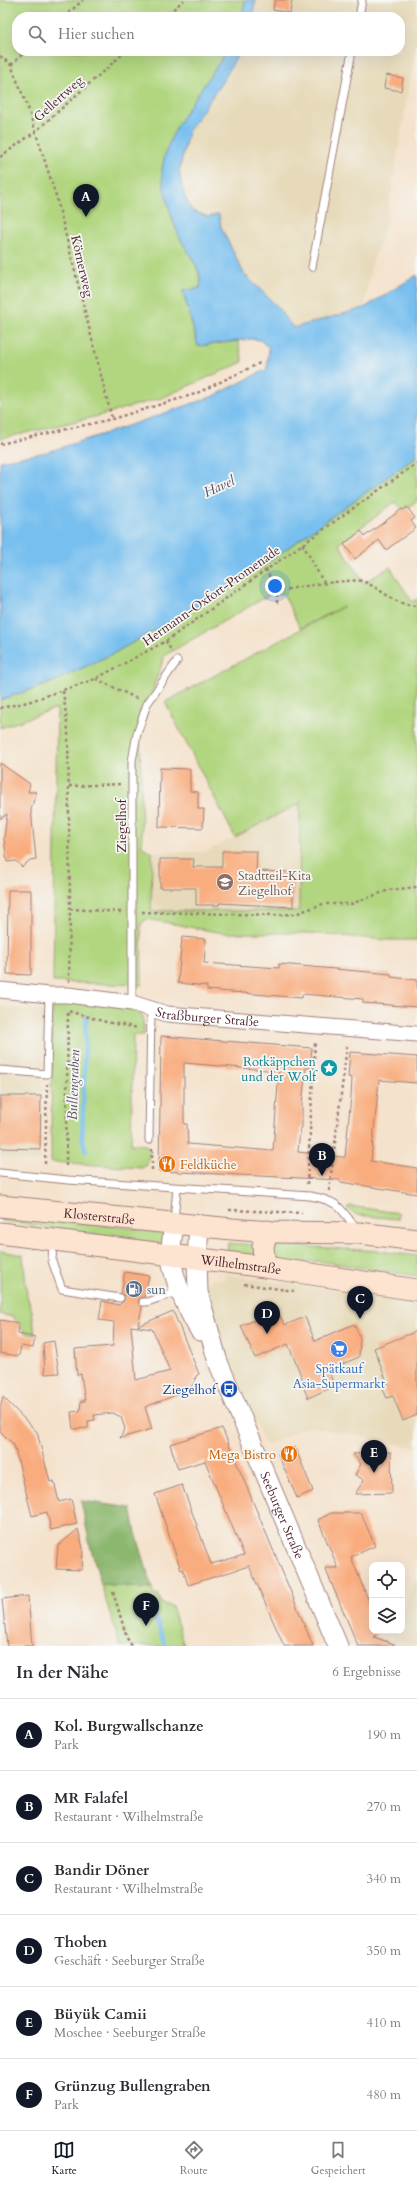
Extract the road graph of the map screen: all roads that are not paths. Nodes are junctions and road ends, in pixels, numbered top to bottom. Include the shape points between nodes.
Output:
1 (362, 0) edge
2 (360, 12) edge
3 (351, 56) edge
4 (312, 267) dead end
5 (177, 661) dead end
6 (0, 990) edge
7 (48, 995) junction
8 (132, 1003) junction
9 (151, 1010) junction
10 (417, 1034) edge
11 (0, 1070) edge
12 (149, 1140) road end
13 (0, 1173) edge
14 (177, 1188) junction
15 (0, 1206) edge
16 (174, 1223) junction
17 (199, 1225) junction
18 (268, 1231) junction
19 (359, 1233) junction
20 (0, 1234) edge
21 (417, 1240) edge
22 (53, 1242) junction
23 (171, 1256) junction
24 (197, 1260) junction
25 (266, 1267) junction
26 (417, 1290) edge
27 (180, 1291) junction
28 (120, 1298) dead end
29 (143, 1302) dead end
30 (218, 1362) junction
31 (338, 1646) edge

1 - 2 lane
3 - 4 lane
5 - 8 lane, Ziegelhof via 147,704 135,741 132,761
6 - 7 street, Straßburger Straße
7 - 8 street, Straßburger Straße
7 - 11 lane via 47,1074
8 - 9 street, Straßburger Straße
9 - 10 street, Straßburger Straße via 167,1014
9 - 12 lane
13 - 14 lane
14 - 16 lane
14 - 19 lane via 328,1199 340,1206
15 - 16 main road, Klosterstraße
16 - 17 main road, Klosterstraße
16 - 23 street
17 - 18 main road
17 - 24 street, Wilhelmstraße
18 - 19 main road
18 - 25 main road via 263,1246
19 - 21 main road
20 - 22 main road
22 - 23 main road
22 - 28 lane via 52,1261 62,1289
23 - 24 main road
23 - 27 street, Seeburger Straße
24 - 25 main road, Wilhelmstraße
24 - 30 street, Seeburger Straße via 198,1292
25 - 26 main road, Wilhelmstraße
27 - 29 lane
27 - 30 street, Seeburger Straße
30 - 31 street, Seeburger Straße

